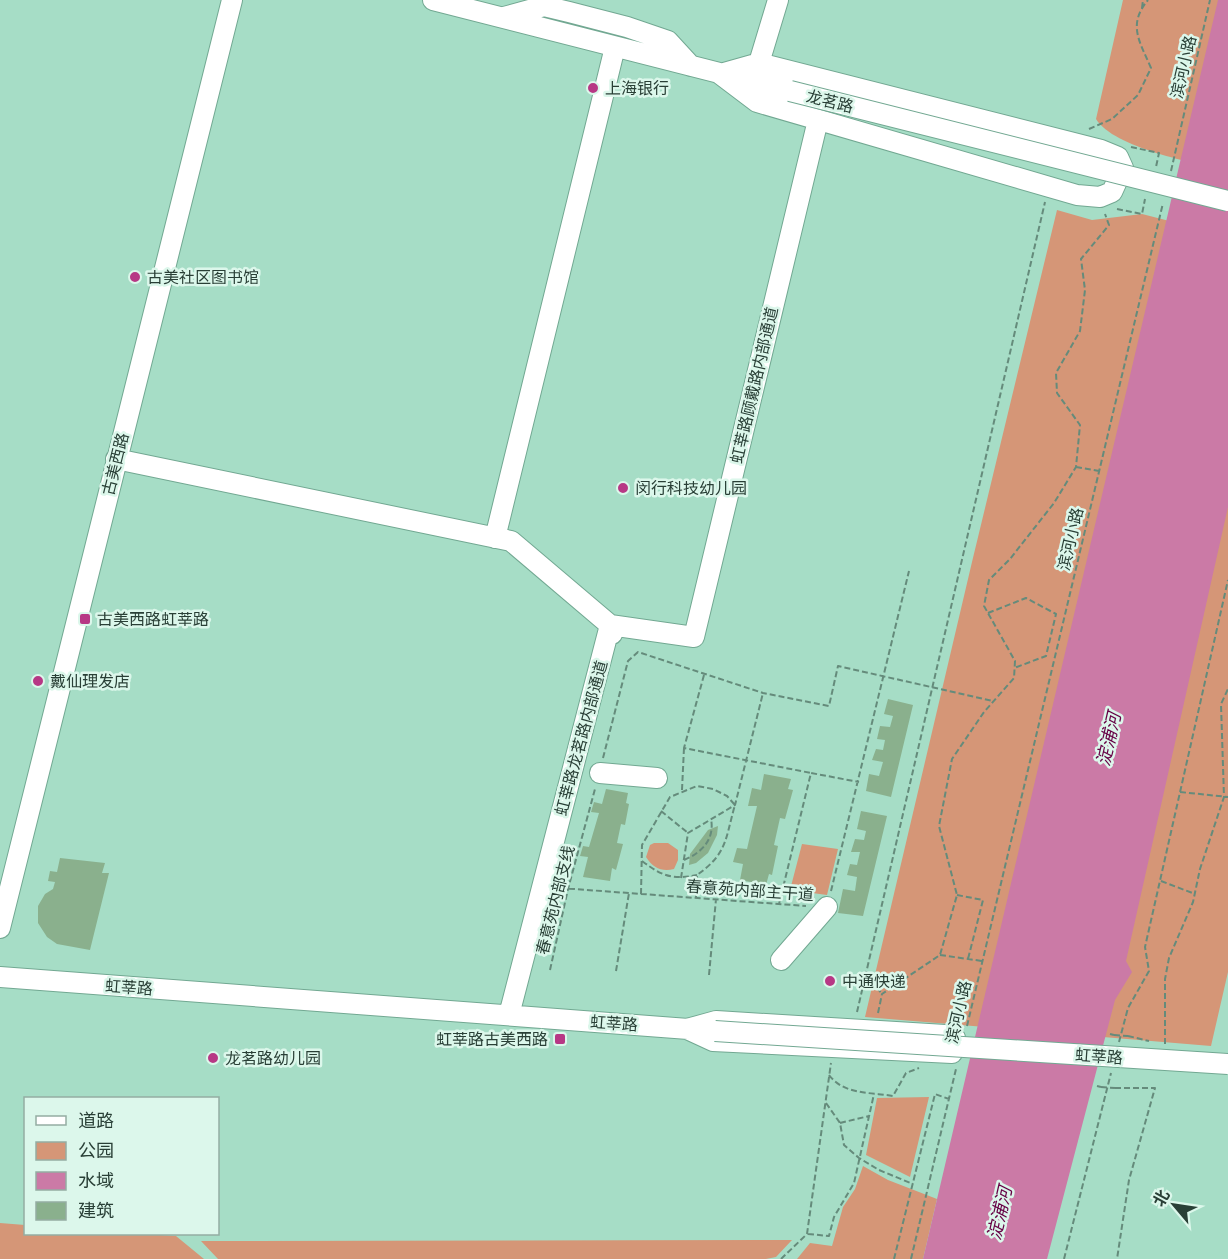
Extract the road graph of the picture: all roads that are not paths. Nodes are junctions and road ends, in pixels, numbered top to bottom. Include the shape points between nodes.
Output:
1 (232, 0) edge
2 (433, 0) edge
3 (778, 0) edge
4 (502, 18) junction
5 (615, 47) junction
6 (759, 63) junction
7 (691, 66) junction
8 (720, 74) junction
9 (818, 120) junction
10 (1228, 201) edge
11 (116, 459) junction
12 (495, 538) junction
13 (611, 630) junction
14 (600, 773) road end
15 (657, 778) dead end
16 (827, 907) road end
17 (0, 928) edge
18 (781, 960) dead end
19 (0, 977) edge
20 (509, 1016) junction
21 (687, 1029) junction
22 (1228, 1064) edge

1 - 11 street, 古美西路
2 - 4 street, 龙茗路
3 - 6 street
4 - 5 street, 龙茗路
4 - 7 street via 544,6 627,27 668,41
5 - 7 street, 龙茗路
5 - 12 street
6 - 8 street
6 - 9 street via 1101,150 1118,157 1123,168 1112,192 1102,201
7 - 8 street, 龙茗路
8 - 9 street via 756,102
8 - 10 street, 龙茗路, bridge
9 - 13 street, 虹莘路顾戴路内部通道 via 694,637
11 - 12 street
11 - 17 street, 古美西路
12 - 13 street via 512,541
13 - 20 street, 虹莘路龙茗路内部通道
14 - 15 street
16 - 18 street
19 - 20 street, 虹莘路
20 - 21 street, 虹莘路
21 - 21 street via 716,1021 955,1038 952,1053 713,1041
21 - 22 street, 虹莘路, bridge

